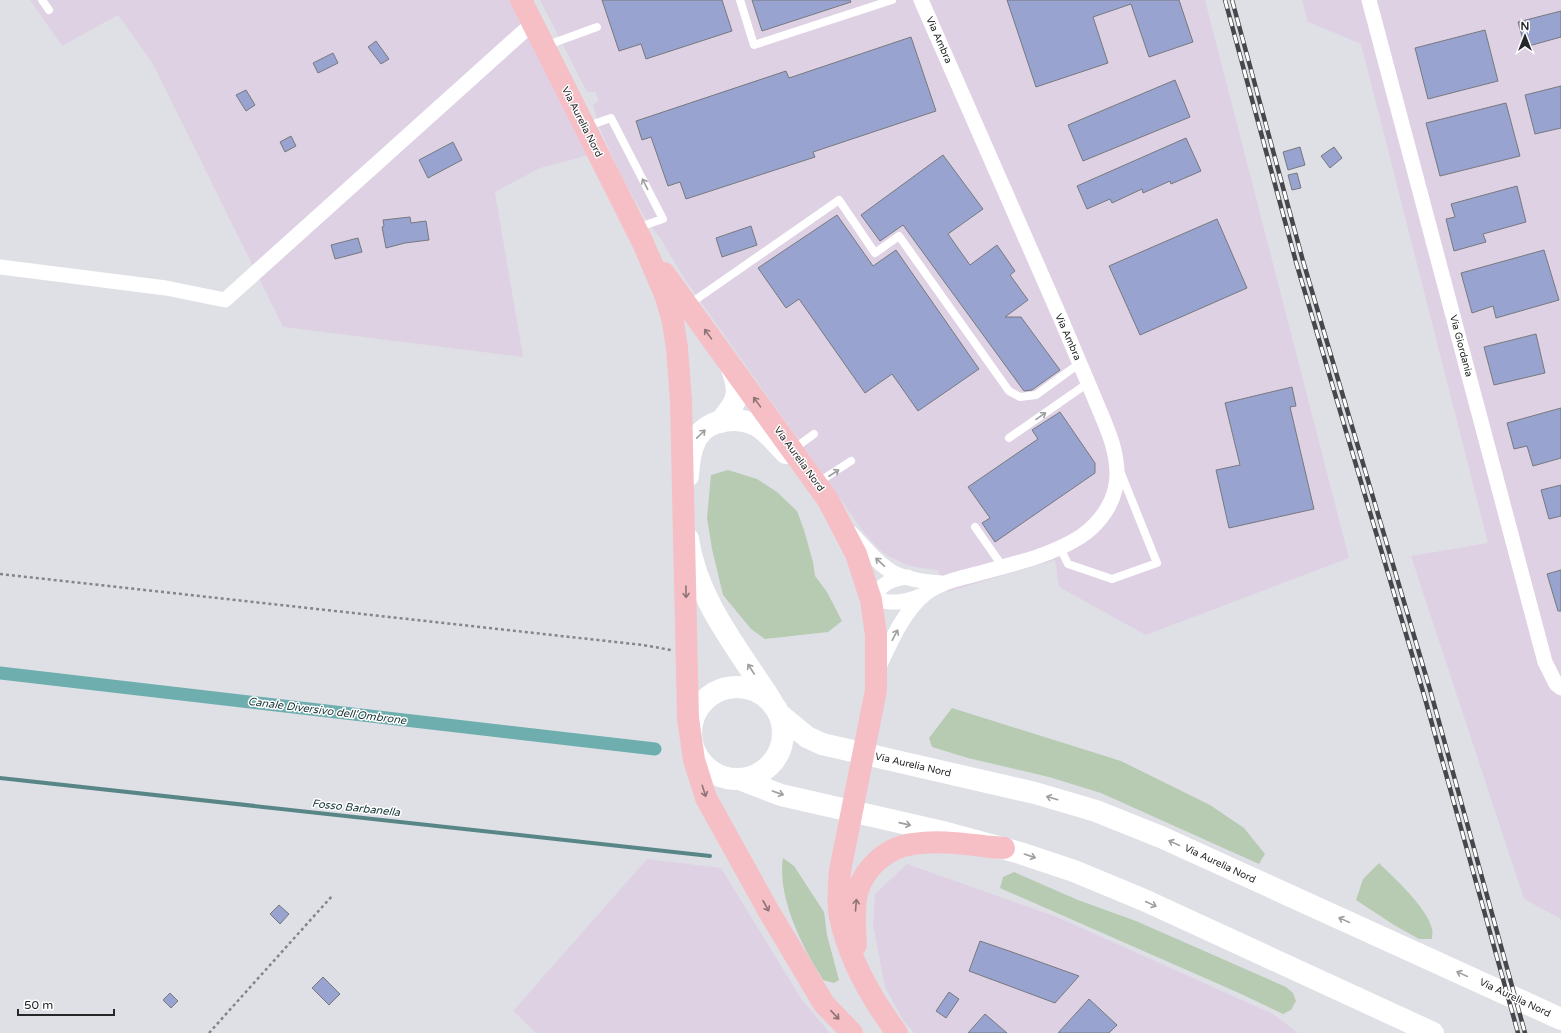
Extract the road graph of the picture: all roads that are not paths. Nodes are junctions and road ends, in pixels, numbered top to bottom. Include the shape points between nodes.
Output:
1 (42, 0) edge
2 (521, 0) edge
3 (740, 0) edge
4 (892, 0) edge
5 (921, 0) edge
6 (1370, 0) edge
7 (49, 10) dead end
8 (533, 23) junction
9 (597, 26) dead end
10 (544, 46) junction
11 (585, 127) junction
12 (639, 236) junction
13 (0, 267) edge
14 (688, 306) junction
15 (1080, 363) junction
16 (731, 366) junction
17 (1088, 383) junction
18 (720, 422) junction
19 (814, 434) dead end
20 (1009, 438) dead end
21 (792, 450) junction
22 (1116, 460) junction
23 (851, 461) dead end
24 (815, 481) junction
25 (684, 511) junction
26 (841, 523) junction
27 (975, 527) dead end
28 (1060, 548) junction
29 (1003, 566) junction
30 (909, 577) junction
31 (942, 584) junction
32 (925, 594) junction
33 (871, 600) junction
34 (877, 670) junction
35 (1561, 688) edge
36 (776, 708) junction
37 (691, 740) junction
38 (742, 780) junction
39 (1004, 848) junction
40 (858, 972) junction
41 (1561, 1019) edge
42 (852, 1033) edge
43 (897, 1033) edge
44 (1432, 1033) edge

1 - 7 lane
2 - 8 main road, Via Aurelia Nord
3 - 4 lane via 754,45
5 - 15 street, Via Ambra
6 - 35 street, Via Giordania via 1545,662 1556,684
8 - 10 main road, Via Aurelia Nord
8 - 13 street via 225,300 166,288
9 - 10 lane
10 - 11 main road, Via Aurelia Nord
11 - 12 main road, Via Aurelia Nord
12 -> 11 lane via 662,218 611,118
12 - 14 main road, Via Aurelia Nord
12 - 25 main road, Via Aurelia Nord via 666,297 673,322 681,401
14 - 15 lane via 838,200 875,253 899,236 1009,391 1020,397 1036,396
16 -> 14 main road, Via Aurelia Nord
15 - 17 street, Via Ambra
16 - 18 main road via 737,383 737,395 735,404
21 -> 16 main road, Via Aurelia Nord
20 -> 17 lane
17 - 22 street, Via Ambra via 1111,437
18 - 24 main road via 738,420 761,428
25 -> 18 main road via 690,457 696,438 710,426
19 - 21 lane
21 - 24 main road, Via Aurelia Nord
22 - 28 street, Via Ambra via 1116,486 1107,509 1097,523
22 - 28 lane via 1157,563 1112,579 1068,564
24 -> 23 lane
24 - 26 main road, Via Aurelia Nord
36 -> 25 main road via 717,618 699,582
25 -> 37 main road, Via Aurelia Nord via 688,718
30 -> 26 street via 894,573 886,567
26 - 33 main road, Via Aurelia Nord via 856,554
27 - 29 lane
28 - 29 street, Via Ambra
29 - 31 street, Via Ambra
30 - 31 street
30 - 33 street via 885,584
31 - 32 street
32 - 33 street via 896,603
34 -> 32 street via 899,627
33 - 34 main road, Via Aurelia Nord
34 - 40 main road, Via Aurelia Nord via 870,725 840,871 838,899 840,916
36 - 37 main road, Via Aurelia Nord via 757,692 740,687 717,691 699,706 693,717 690,728
36 - 38 main road, Via Aurelia Nord via 783,726 780,751 765,771
41 -> 36 main road, Via Aurelia Nord via 1161,837 1103,814 1035,793 822,744 807,737
37 - 38 main road, Via Aurelia Nord via 694,752 708,770 718,776
37 -> 42 main road, Via Aurelia Nord via 694,760 706,798 824,1004
38 -> 39 main road, Via Aurelia Nord via 781,795
40 -> 39 main road via 854,924 857,894 864,876 879,860 893,850 913,844 942,843
39 -> 44 main road, Via Aurelia Nord via 1074,871 1144,900
40 - 43 main road, Via Aurelia Nord via 880,1011

